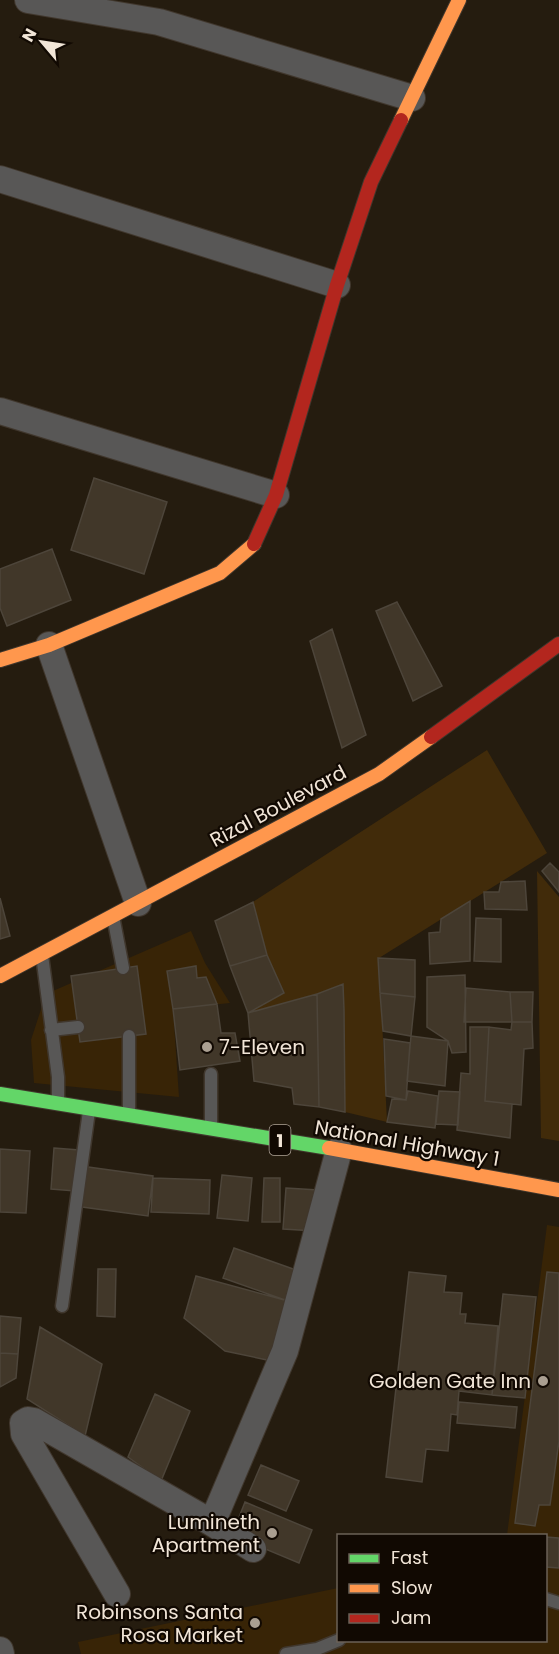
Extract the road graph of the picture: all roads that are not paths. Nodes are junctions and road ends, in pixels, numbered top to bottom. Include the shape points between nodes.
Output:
1 (28, 0) edge
2 (459, 0) edge
3 (161, 11) edge
4 (412, 98) junction
5 (0, 179) edge
6 (337, 285) junction
7 (0, 411) edge
8 (276, 495) junction
9 (559, 644) edge
10 (49, 645) junction
11 (0, 660) edge
12 (138, 903) junction
13 (113, 915) junction
14 (42, 952) junction
15 (123, 968) dead end
16 (0, 976) edge
17 (78, 1027) dead end
18 (51, 1030) junction
19 (129, 1036) dead end
20 (211, 1074) dead end
21 (0, 1093) edge
22 (58, 1102) junction
23 (89, 1108) junction
24 (129, 1114) junction
25 (210, 1128) junction
26 (339, 1150) junction
27 (559, 1190) edge
28 (62, 1306) dead end
29 (212, 1523) junction
30 (253, 1550) dead end
31 (117, 1594) dead end
32 (337, 1642) edge
33 (286, 1654) edge

1 - 3 street
2 - 4 main road
3 - 4 street
4 - 6 main road via 371,182
5 - 6 street
6 - 8 main road
7 - 8 street
8 - 10 main road via 254,544 220,573
9 - 12 main road, Rizal Boulevard via 379,774
10 - 11 main road
10 - 12 street
12 - 13 main road, Rizal Boulevard
13 - 14 main road, Rizal Boulevard
13 - 15 lane
14 - 16 main road, Rizal Boulevard
14 - 18 lane
17 - 18 lane
18 - 22 lane
19 - 24 lane
20 - 25 lane
21 - 22 main road, National Highway 1 / 1
22 - 23 main road, National Highway 1 / 1
23 - 24 main road, National Highway 1 / 1
23 - 28 lane
24 - 25 main road, National Highway 1 / 1
25 - 26 main road, National Highway 1 / 1
26 - 27 main road, National Highway 1 / 1
26 - 29 street via 285,1351
29 - 30 street
29 - 31 street via 34,1421 23,1423 24,1434
32 - 33 lane

